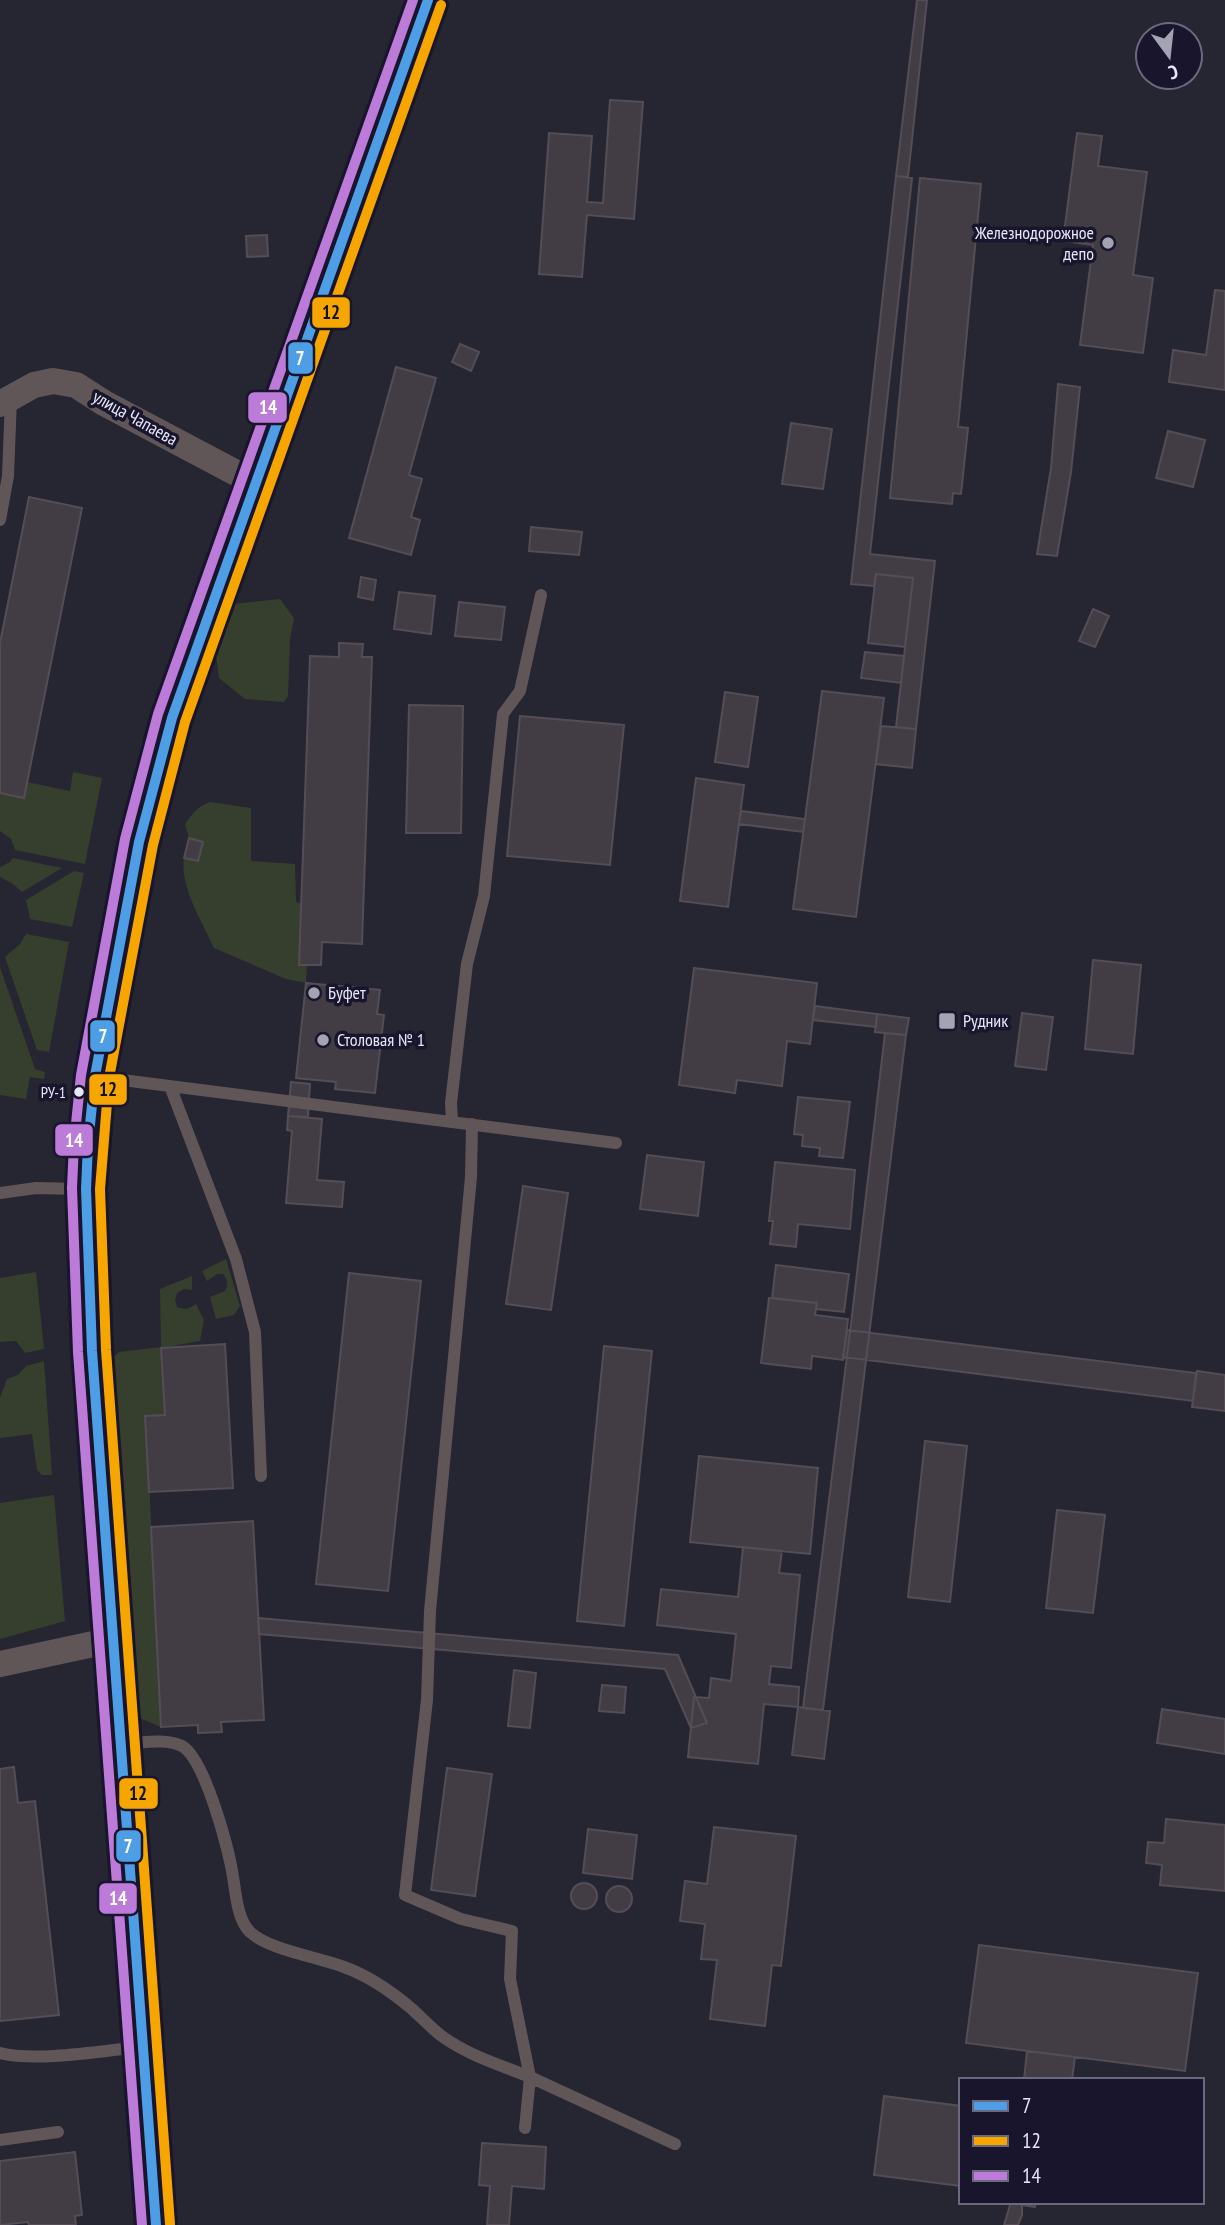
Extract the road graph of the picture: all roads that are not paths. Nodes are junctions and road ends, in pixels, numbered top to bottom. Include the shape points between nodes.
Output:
1 (428, 0) edge
2 (4, 394) edge
3 (255, 483) junction
4 (0, 520) edge
5 (541, 595) dead end
6 (95, 1076) junction
7 (170, 1086) junction
8 (452, 1121) junction
9 (472, 1124) junction
10 (616, 1143) dead end
11 (86, 1189) junction
12 (0, 1193) edge
13 (261, 1476) dead end
14 (112, 1640) junction
15 (0, 1664) edge
16 (120, 1744) junction
17 (143, 2047) junction
18 (0, 2053) edge
19 (530, 2077) junction
20 (525, 2128) dead end
21 (58, 2132) dead end
22 (0, 2140) edge
23 (675, 2144) dead end
24 (156, 2225) edge

1 - 3 highway
2 - 3 street, улица Чапаева via 53,381 76,385
2 - 4 lane via 8,475
3 - 6 highway via 172,718 139,842
5 - 8 lane via 520,691 503,714 484,896 466,977
6 - 7 lane
6 - 11 highway
7 - 8 lane
7 - 13 lane via 236,1259 250,1310 255,1332
8 - 9 lane
9 - 10 lane
9 - 19 lane via 471,1177 430,1611 427,1700 405,1895 461,1919 512,1931 510,1979
11 - 12 lane
11 - 14 highway
14 - 15 street
14 - 16 highway
16 - 17 highway
16 - 19 lane via 173,1743 192,1755 225,1838 238,1904 250,1932 275,1946 349,1969 390,1992 460,2048
17 - 18 lane via 65,2054
17 - 24 highway
19 - 20 lane
19 - 23 lane
21 - 22 lane

